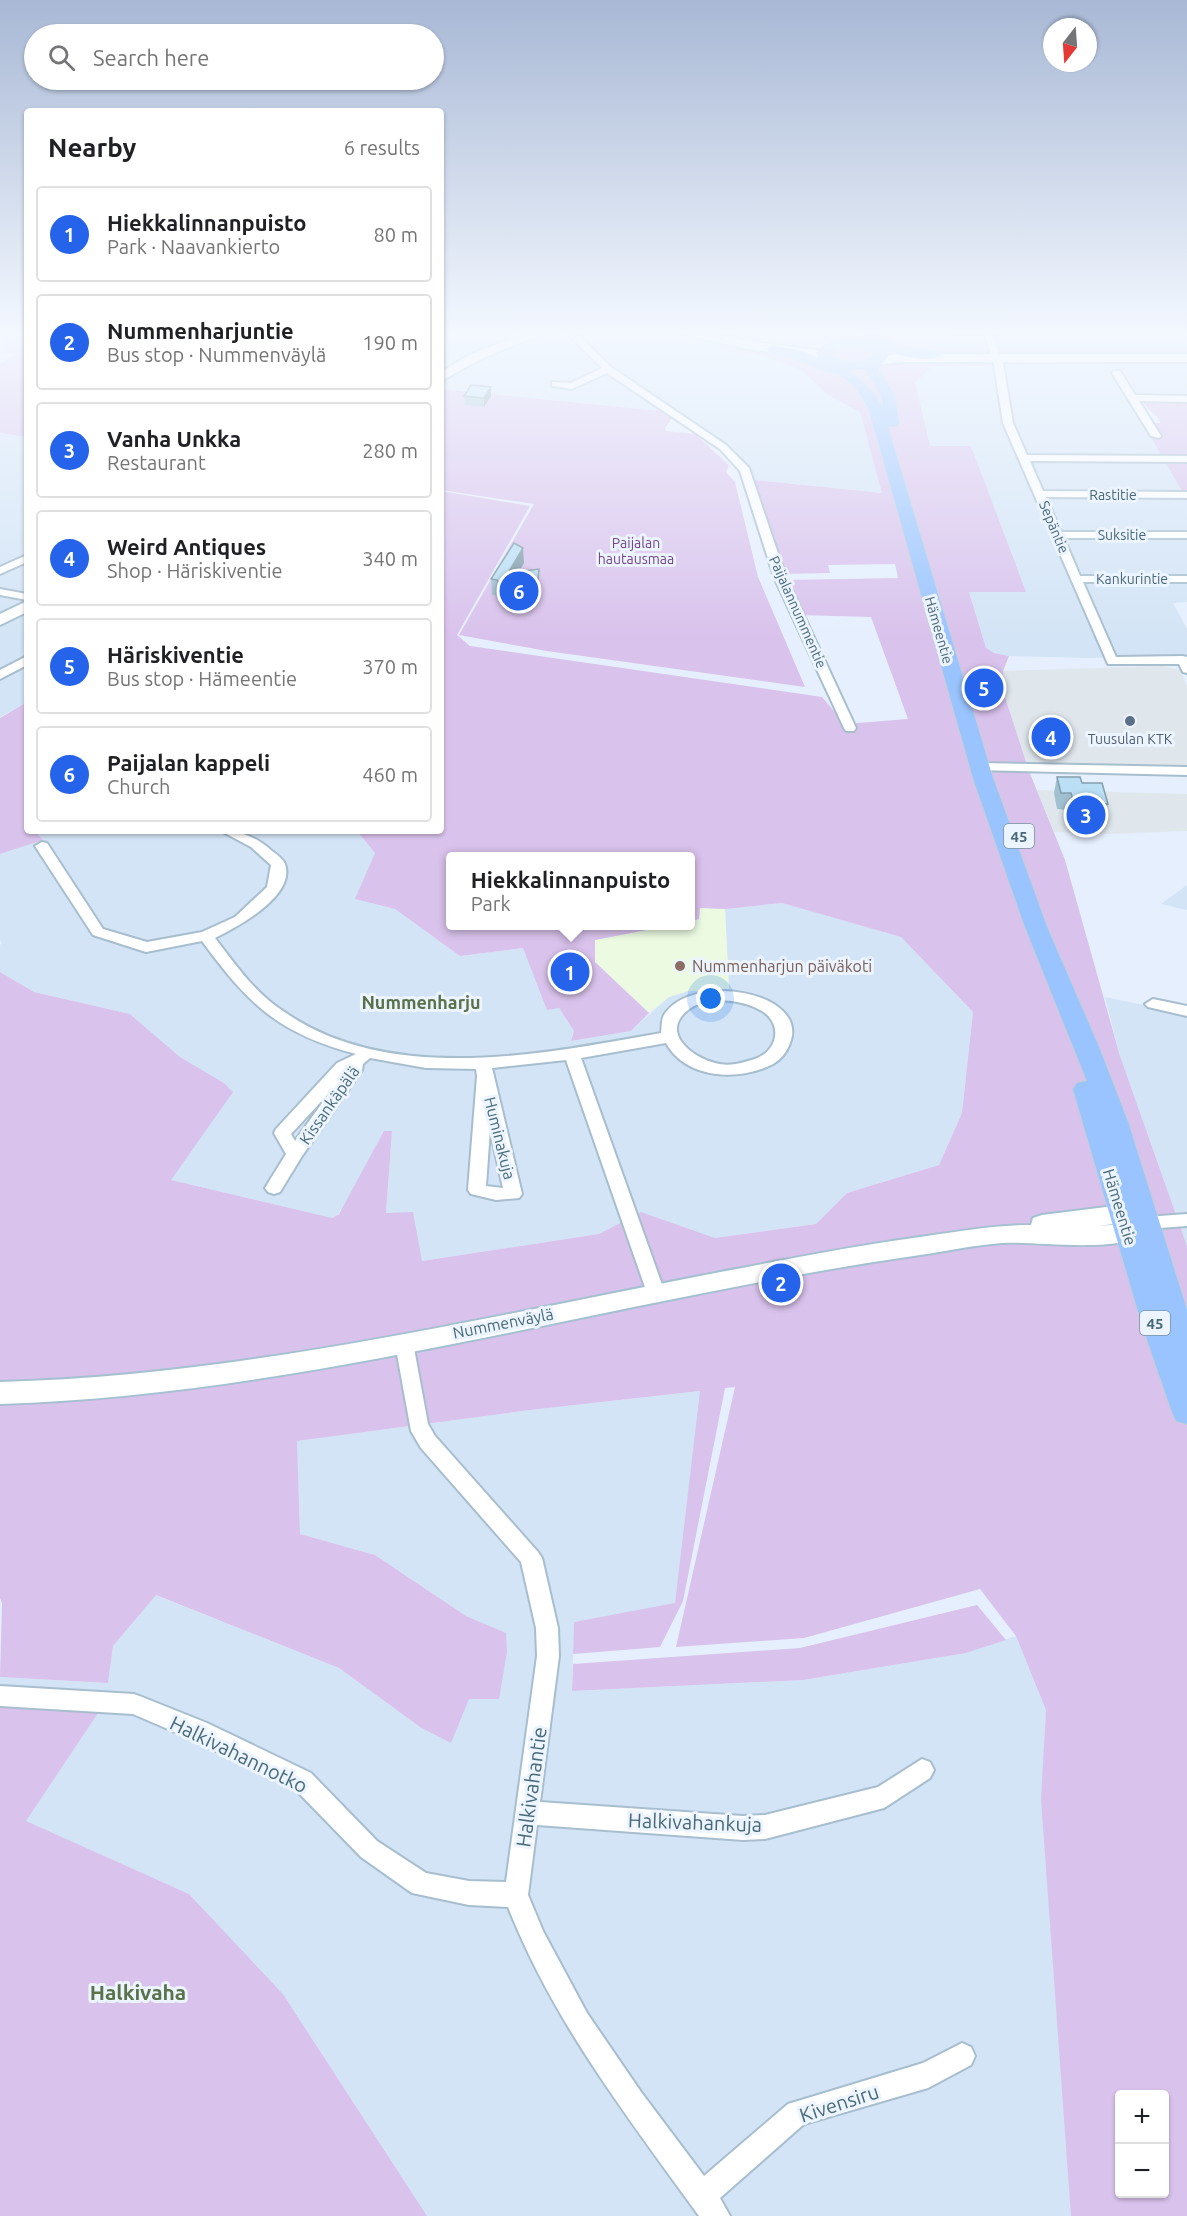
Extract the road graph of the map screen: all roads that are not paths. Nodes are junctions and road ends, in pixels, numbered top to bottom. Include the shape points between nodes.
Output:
1 (704, 433) edge
2 (883, 433) edge
3 (894, 433) edge
4 (1013, 433) edge
5 (1154, 433) edge
6 (1156, 436) dead end
7 (1025, 458) junction
8 (1187, 459) edge
9 (1040, 494) junction
10 (1187, 495) edge
11 (1058, 535) junction
12 (1187, 535) edge
13 (24, 559) edge
14 (0, 571) edge
15 (1076, 579) junction
16 (1187, 579) edge
17 (0, 592) edge
18 (24, 596) edge
19 (24, 608) edge
20 (0, 620) edge
21 (24, 662) edge
22 (1187, 669) edge
23 (0, 675) edge
24 (850, 728) dead end
25 (989, 767) junction
26 (1187, 771) edge
27 (234, 834) edge
28 (42, 846) dead end
29 (206, 936) junction
30 (1154, 1004) dead end
31 (1187, 1011) edge
32 (669, 1037) junction
33 (572, 1054) junction
34 (363, 1056) junction
35 (484, 1071) junction
36 (274, 1188) dead end
37 (1187, 1220) edge
38 (1132, 1223) junction
39 (656, 1293) junction
40 (404, 1343) junction
41 (1187, 1358) edge
42 (0, 1393) edge
43 (1187, 1412) edge
44 (0, 1696) edge
45 (922, 1770) dead end
46 (528, 1813) junction
47 (516, 1895) junction
48 (962, 2056) dead end
49 (709, 2206) edge

1 - 24 street, Paijalannummentie via 745,470 780,577
2 - 25 main road, Hämeentie / 45
3 - 25 main road, Hämeentie / 45 via 971,691
4 - 7 street, Sepäntie
5 - 6 street
7 - 8 street
7 - 9 street, Sepäntie
9 - 10 street, Rastitie
9 - 11 street, Sepäntie
11 - 12 street, Suksitie
11 - 15 street, Sepäntie
13 - 14 street
15 - 16 street, Kankurintie
15 - 22 street, Sepäntie via 1112,661 1183,660
17 - 18 street
19 - 20 street
21 - 23 street
25 - 26 street
25 - 38 main road, Hämeentie / 45 via 1036,927 1115,1122
27 - 29 street via 256,844 278,864 278,876 274,888 240,920
28 - 29 street via 98,932 146,947
29 - 34 street via 241,982 269,1009 301,1029
30 - 31 street
32 - 32 street via 677,1050 694,1062 715,1069 738,1070 770,1058 782,1046 784,1030 776,1015 762,1004 738,996 712,995 678,1010 669,1023
32 - 33 street
33 - 35 street
33 - 39 street
34 - 35 street
34 - 36 street, Kissankäpälä via 344,1067 282,1133 296,1152
35 - 35 street, Huminakuja via 477,1190 513,1194
37 - 38 street
38 - 39 street, Nummenväylä via 1091,1235 1002,1234 864,1254
38 - 41 main road, Hämeentie / 45
38 - 43 main road, Hämeentie / 45 via 1156,1325
39 - 40 street, Nummenväylä
40 - 42 street, Nummenväylä via 140,1384
40 - 46 street, Halkivahantie via 418,1425 428,1442 531,1558 547,1628 548,1656
44 - 47 street, Halkivahannotko via 134,1704 303,1781 369,1849 421,1884 469,1893
45 - 46 street, Halkivahankuja via 884,1797 765,1827
46 - 47 street, Halkivahantie
47 - 49 street, Halkivahantie via 528,1931 570,2013
48 - 49 street, Kivensiru via 928,2075 797,2113

